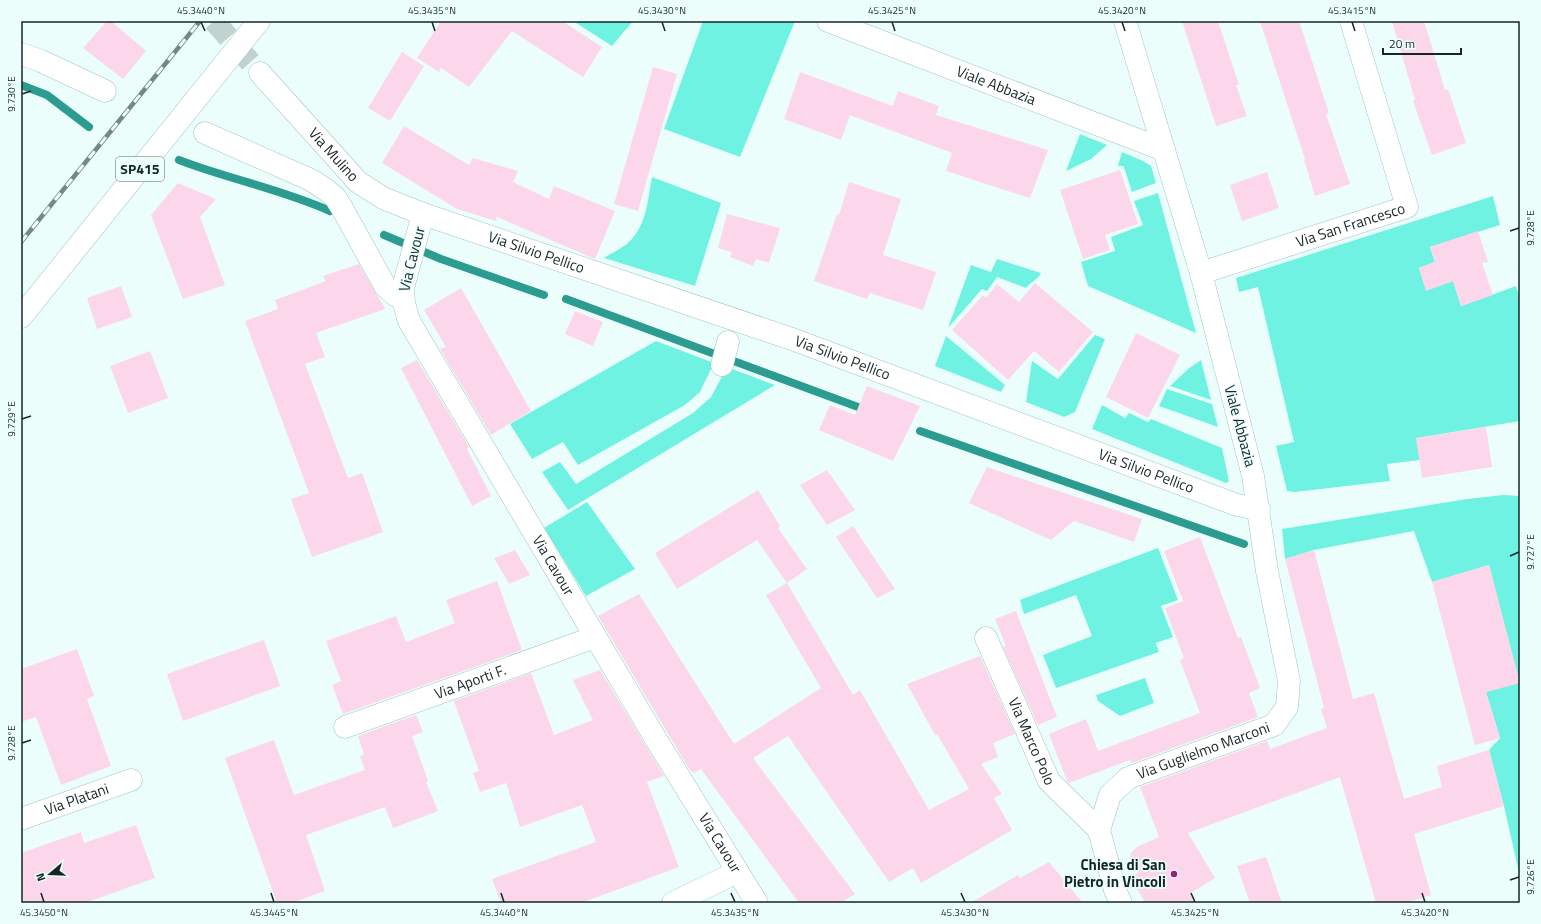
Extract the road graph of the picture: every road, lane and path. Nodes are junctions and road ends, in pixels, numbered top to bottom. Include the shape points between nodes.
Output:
1 (259, 21) edge
2 (828, 21) edge
3 (1125, 21) edge
4 (1351, 21) edge
5 (21, 54) edge
6 (260, 73) tunnel mouth
7 (105, 91) dead end
8 (205, 133) dead end
9 (1164, 150) junction
10 (421, 222) junction
11 (1201, 272) junction
12 (402, 296) junction
13 (21, 317) edge
14 (728, 342) dead end
15 (722, 364) dead end
16 (1259, 509) junction
17 (595, 637) junction
18 (986, 638) dead end
19 (1287, 707) joint
20 (345, 728) dead end
21 (131, 780) dead end
22 (22, 817) edge
23 (1099, 830) junction
24 (738, 872) junction
25 (673, 903) edge
26 (756, 903) edge
27 (1121, 903) edge

1 - 13 street, SP415
2 - 9 street, Viale Abbazia
3 - 9 street, Viale Abbazia
4 - 11 street, Via San Francesco via 1407,207
5 - 7 street
6 - 10 street, Via Mulino via 358,182
8 - 12 street via 311,180 325,189 343,210 385,286
9 - 11 street, Viale Abbazia
10 - 12 street, Via Cavour
10 - 16 street, Via Silvio Pellico via 792,339 1230,502
11 - 16 street, Viale Abbazia via 1253,476
12 - 17 street, Via Cavour via 409,321
14 - 15 street
16 - 19 street, Viale Abbazia via 1267,571 1289,681
17 - 20 street, Via Aporti F.
17 - 24 street, Via Cavour
18 - 23 street, Via Marco Polo via 1049,781
19 - 23 street, Via Guglielmo Marconi via 1274,724 1128,778 1110,795
21 - 22 street, Via Platani
23 - 27 street
24 - 25 street
24 - 26 street, Via Cavour

